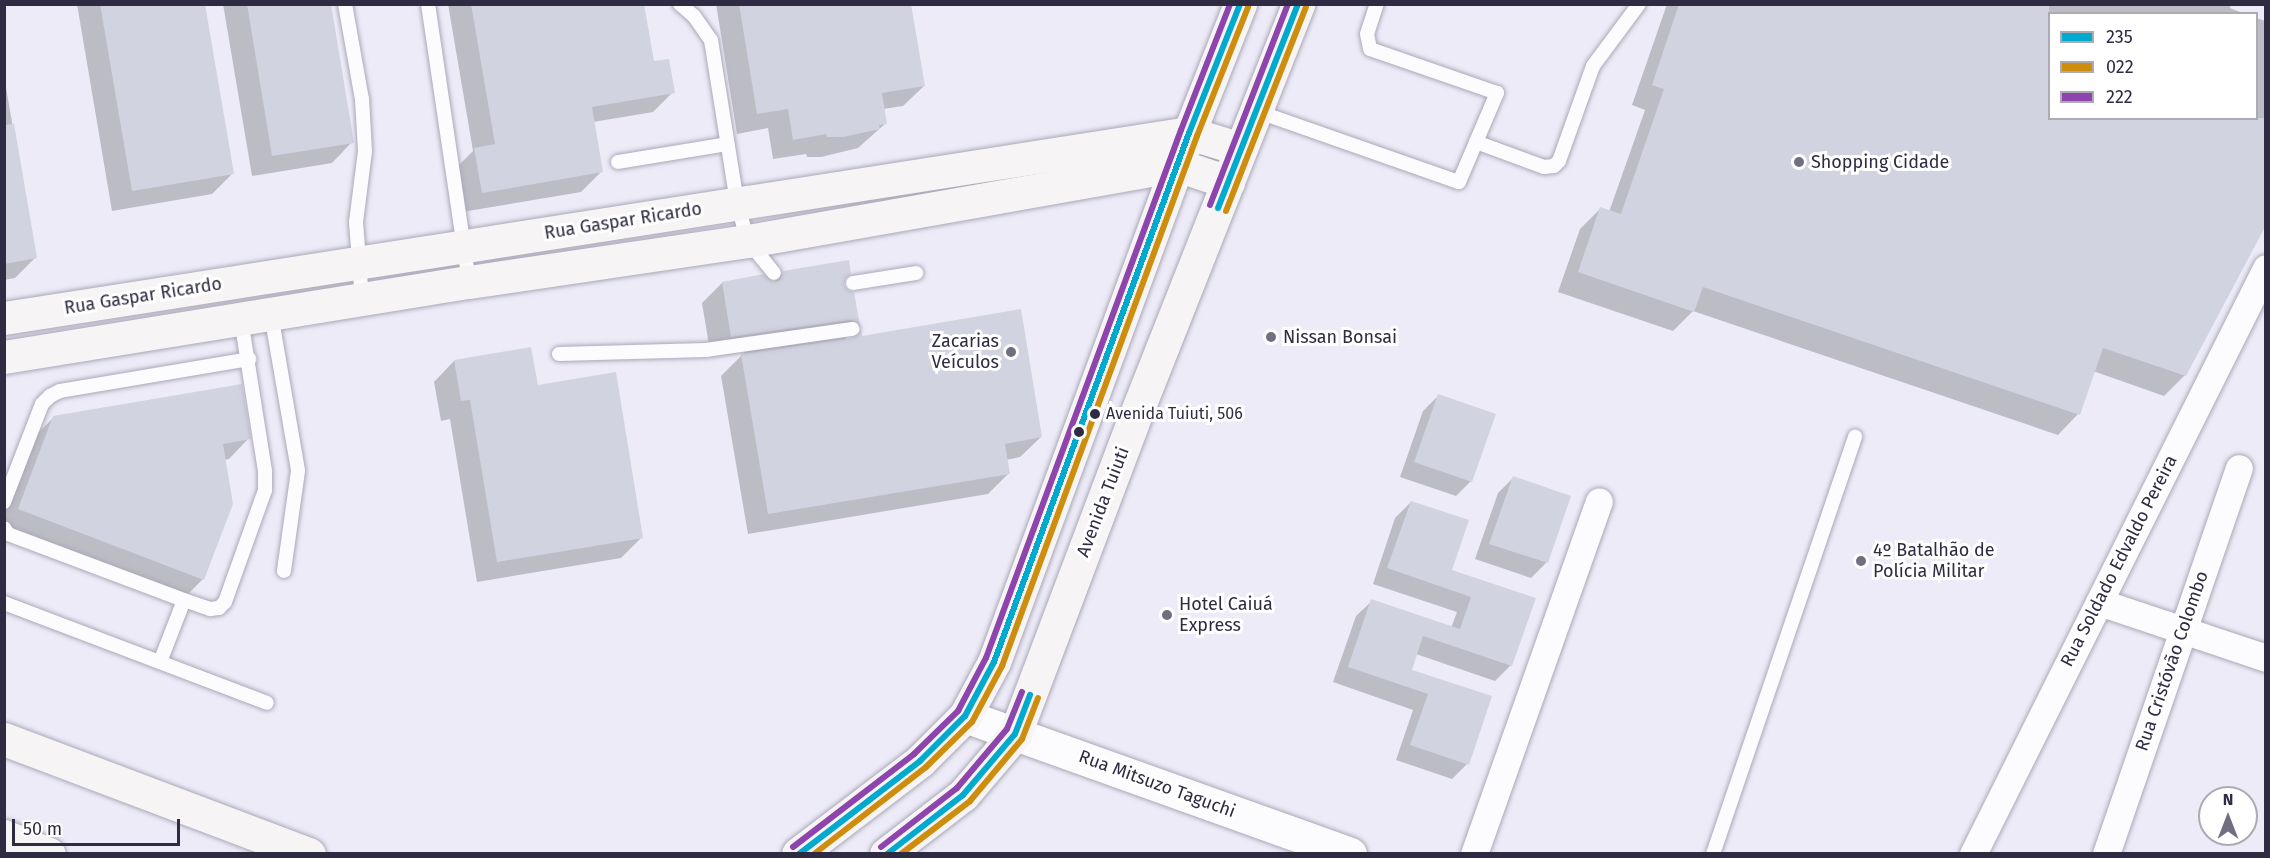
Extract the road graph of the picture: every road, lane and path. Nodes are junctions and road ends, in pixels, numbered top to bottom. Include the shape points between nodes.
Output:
1 (345, 4) edge
2 (428, 4) edge
3 (680, 4) edge
4 (1240, 4) edge
5 (1298, 4) edge
6 (1377, 4) edge
7 (1639, 4) edge
8 (1256, 111) junction
9 (1189, 133) junction
10 (1476, 142) junction
11 (728, 144) junction
12 (1240, 149) junction
13 (618, 162) dead end
14 (1102, 162) junction
15 (1177, 165) junction
16 (1228, 182) junction
17 (737, 203) junction
18 (748, 241) junction
19 (463, 245) junction
20 (358, 261) junction
21 (2265, 268) edge
22 (774, 273) dead end
23 (916, 273) dead end
24 (469, 282) junction
25 (853, 283) dead end
26 (362, 300) junction
27 (256, 316) junction
28 (4, 318) edge
29 (66, 325) junction
30 (852, 329) dead end
31 (558, 354) dead end
32 (4, 357) edge
33 (249, 359) junction
34 (1855, 436) dead end
35 (2239, 468) dead end
36 (4, 501) edge
37 (1599, 501) dead end
38 (4, 528) edge
39 (284, 570) dead end
40 (184, 600) junction
41 (2098, 602) junction
42 (4, 603) edge
43 (2181, 630) junction
44 (2265, 658) edge
45 (160, 662) junction
46 (267, 703) dead end
47 (965, 716) junction
48 (1015, 734) junction
49 (4, 739) edge
50 (4, 836) edge
51 (800, 853) edge
52 (50, 854) edge
53 (309, 854) edge
54 (886, 854) edge
55 (1350, 854) edge
56 (1474, 854) edge
57 (1713, 854) edge
58 (1973, 854) edge
59 (2106, 854) edge

1 - 20 lane via 362,99 365,150 357,222
2 - 19 lane
3 - 11 lane via 711,40
4 - 9 main road
5 - 8 main road, Avenida Tuiuti
6 - 10 lane via 1367,34 1370,49 1497,93
7 - 10 lane via 1593,66 1554,166 1544,167
8 - 10 lane via 1460,182
8 - 12 main road, Avenida Tuiuti
9 - 12 main road, Rua Gaspar Ricardo
9 - 14 main road, Rua Gaspar Ricardo
9 - 15 main road
11 - 13 lane
11 - 17 lane
12 - 16 main road, Avenida Tuiuti
14 - 15 main road, Rua Gaspar Ricardo
14 - 17 main road, Rua Gaspar Ricardo
14 - 18 main road, Rua Gaspar Ricardo
15 - 16 main road, Rua Gaspar Ricardo
15 - 47 main road via 994,662
16 - 48 main road, Avenida Tuiuti
17 - 18 lane
17 - 19 main road, Rua Gaspar Ricardo
18 - 22 lane
18 - 24 main road, Rua Gaspar Ricardo
19 - 20 main road, Rua Gaspar Ricardo
19 - 24 lane
20 - 26 lane
20 - 29 main road, Rua Gaspar Ricardo
21 - 41 street, Rua Soldado Edvaldo Pereira
23 - 25 lane
24 - 26 main road, Rua Gaspar Ricardo
26 - 27 main road, Rua Gaspar Ricardo
27 - 29 main road, Rua Gaspar Ricardo
27 - 33 lane
27 - 39 lane via 298,471
28 - 29 main road, Rua Gaspar Ricardo
29 - 32 main road, Rua Gaspar Ricardo
30 - 31 lane via 790,333 706,350
33 - 36 lane via 60,391 50,396 42,404
33 - 40 lane via 265,490 225,602 210,609
34 - 57 lane
35 - 43 street, Rua Cristóvão Colombo
37 - 56 street
38 - 40 lane via 8,534
40 - 45 lane
41 - 43 street
41 - 58 street, Rua Soldado Edvaldo Pereira
42 - 45 lane
43 - 44 street
43 - 59 street, Rua Cristóvão Colombo
45 - 46 lane
47 - 48 street, Rua Mitsuzo Taguchi
47 - 51 main road via 920,761
48 - 54 main road, Avenida Tuiuti via 963,795
48 - 55 street, Rua Mitsuzo Taguchi
49 - 53 main road
50 - 52 main road

